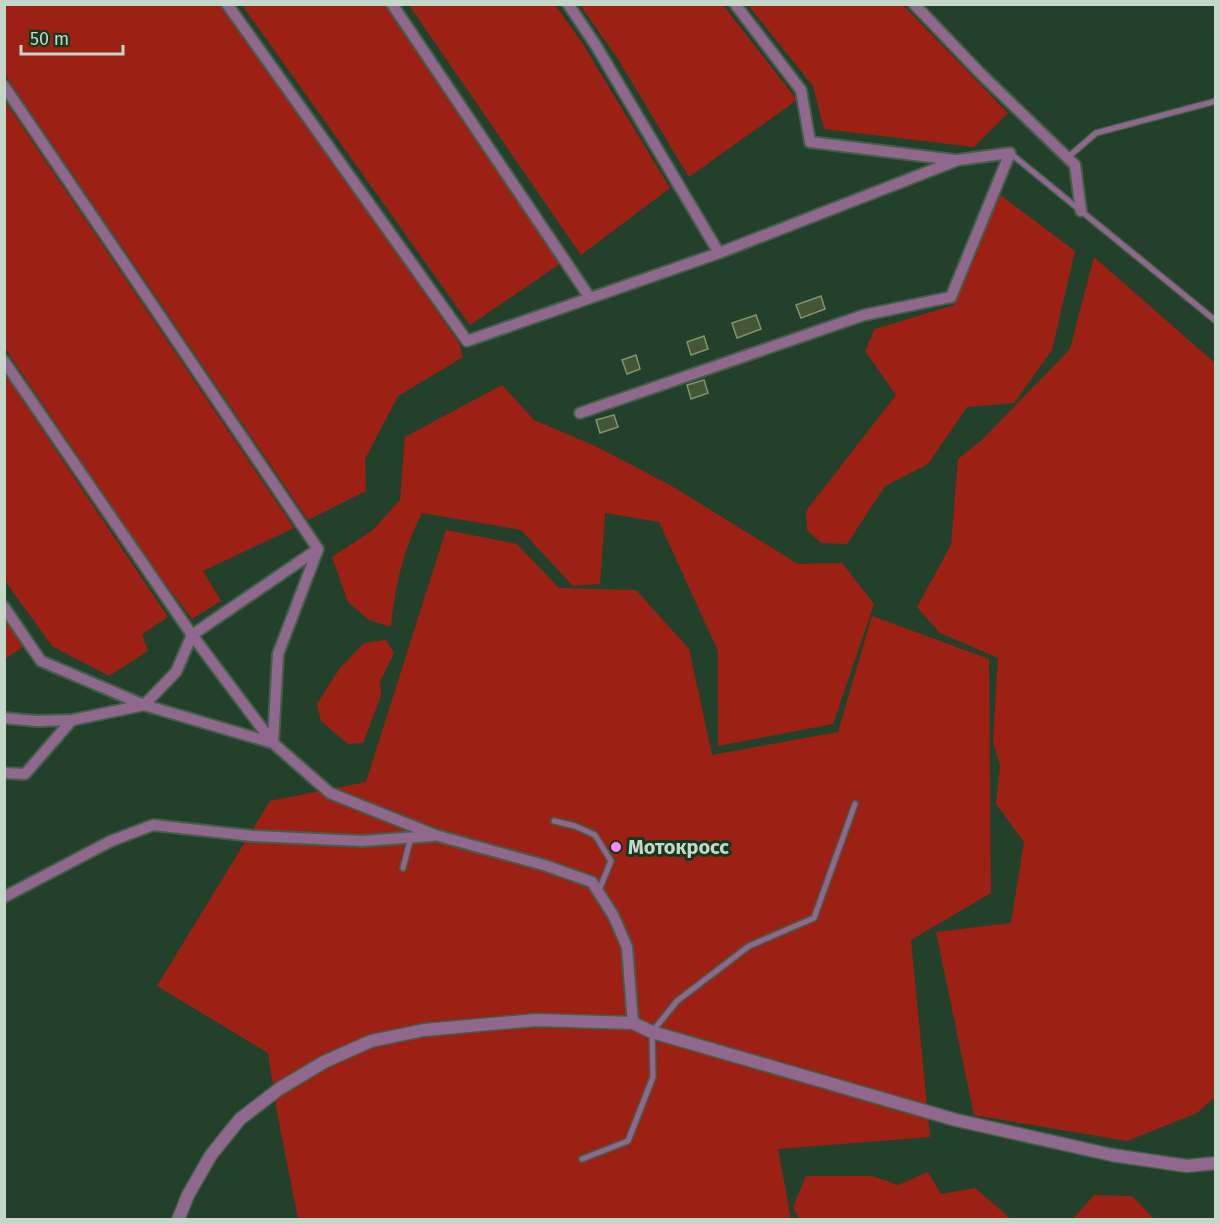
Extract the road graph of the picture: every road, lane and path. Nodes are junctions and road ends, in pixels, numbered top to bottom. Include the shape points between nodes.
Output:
1 (227, 4) edge
2 (392, 4) edge
3 (568, 4) edge
4 (735, 4) edge
5 (914, 4) edge
6 (4, 86) edge
7 (1215, 101) edge
8 (1010, 153) junction
9 (1067, 158) junction
10 (958, 160) junction
11 (1081, 211) junction
12 (719, 253) junction
13 (590, 298) junction
14 (1215, 321) edge
15 (4, 362) edge
16 (580, 413) dead end
17 (318, 549) junction
18 (4, 607) edge
19 (192, 635) junction
20 (144, 705) junction
21 (4, 718) edge
22 (72, 720) junction
23 (273, 743) junction
24 (4, 773) edge
25 (855, 804) dead end
26 (554, 821) dead end
27 (435, 835) junction
28 (411, 837) junction
29 (403, 867) dead end
30 (598, 892) junction
31 (4, 897) edge
32 (633, 1023) junction
33 (652, 1032) junction
34 (582, 1159) dead end
35 (1215, 1163) edge
36 (178, 1220) edge

1 - 13 street via 467,341
2 - 13 street
3 - 12 street
4 - 10 street via 801,90 810,142
5 - 9 street
6 - 17 street
7 - 9 lane via 1096,133
8 - 10 street
8 - 11 lane
8 - 16 street via 951,297 864,315
9 - 11 street via 1075,165
10 - 12 street
11 - 14 lane
12 - 13 street
15 - 19 street
17 - 19 street
17 - 23 street via 278,654
18 - 20 street via 41,661
19 - 20 street via 176,672
19 - 23 street
20 - 22 street
20 - 23 street
21 - 22 street
22 - 24 street via 25,774
23 - 27 street via 330,793
25 - 33 lane via 813,918 749,946 677,1001
26 - 30 lane via 595,835 610,861
27 - 28 street
27 - 30 street via 544,865 592,882
28 - 29 lane
28 - 31 street via 362,841 253,836 153,825 111,841
30 - 32 street via 627,947
32 - 33 street
32 - 36 street via 536,1020 424,1030 371,1041 324,1062 240,1119 211,1155
33 - 34 lane via 653,1077 628,1142
33 - 35 street via 989,1127 1112,1155 1187,1166

